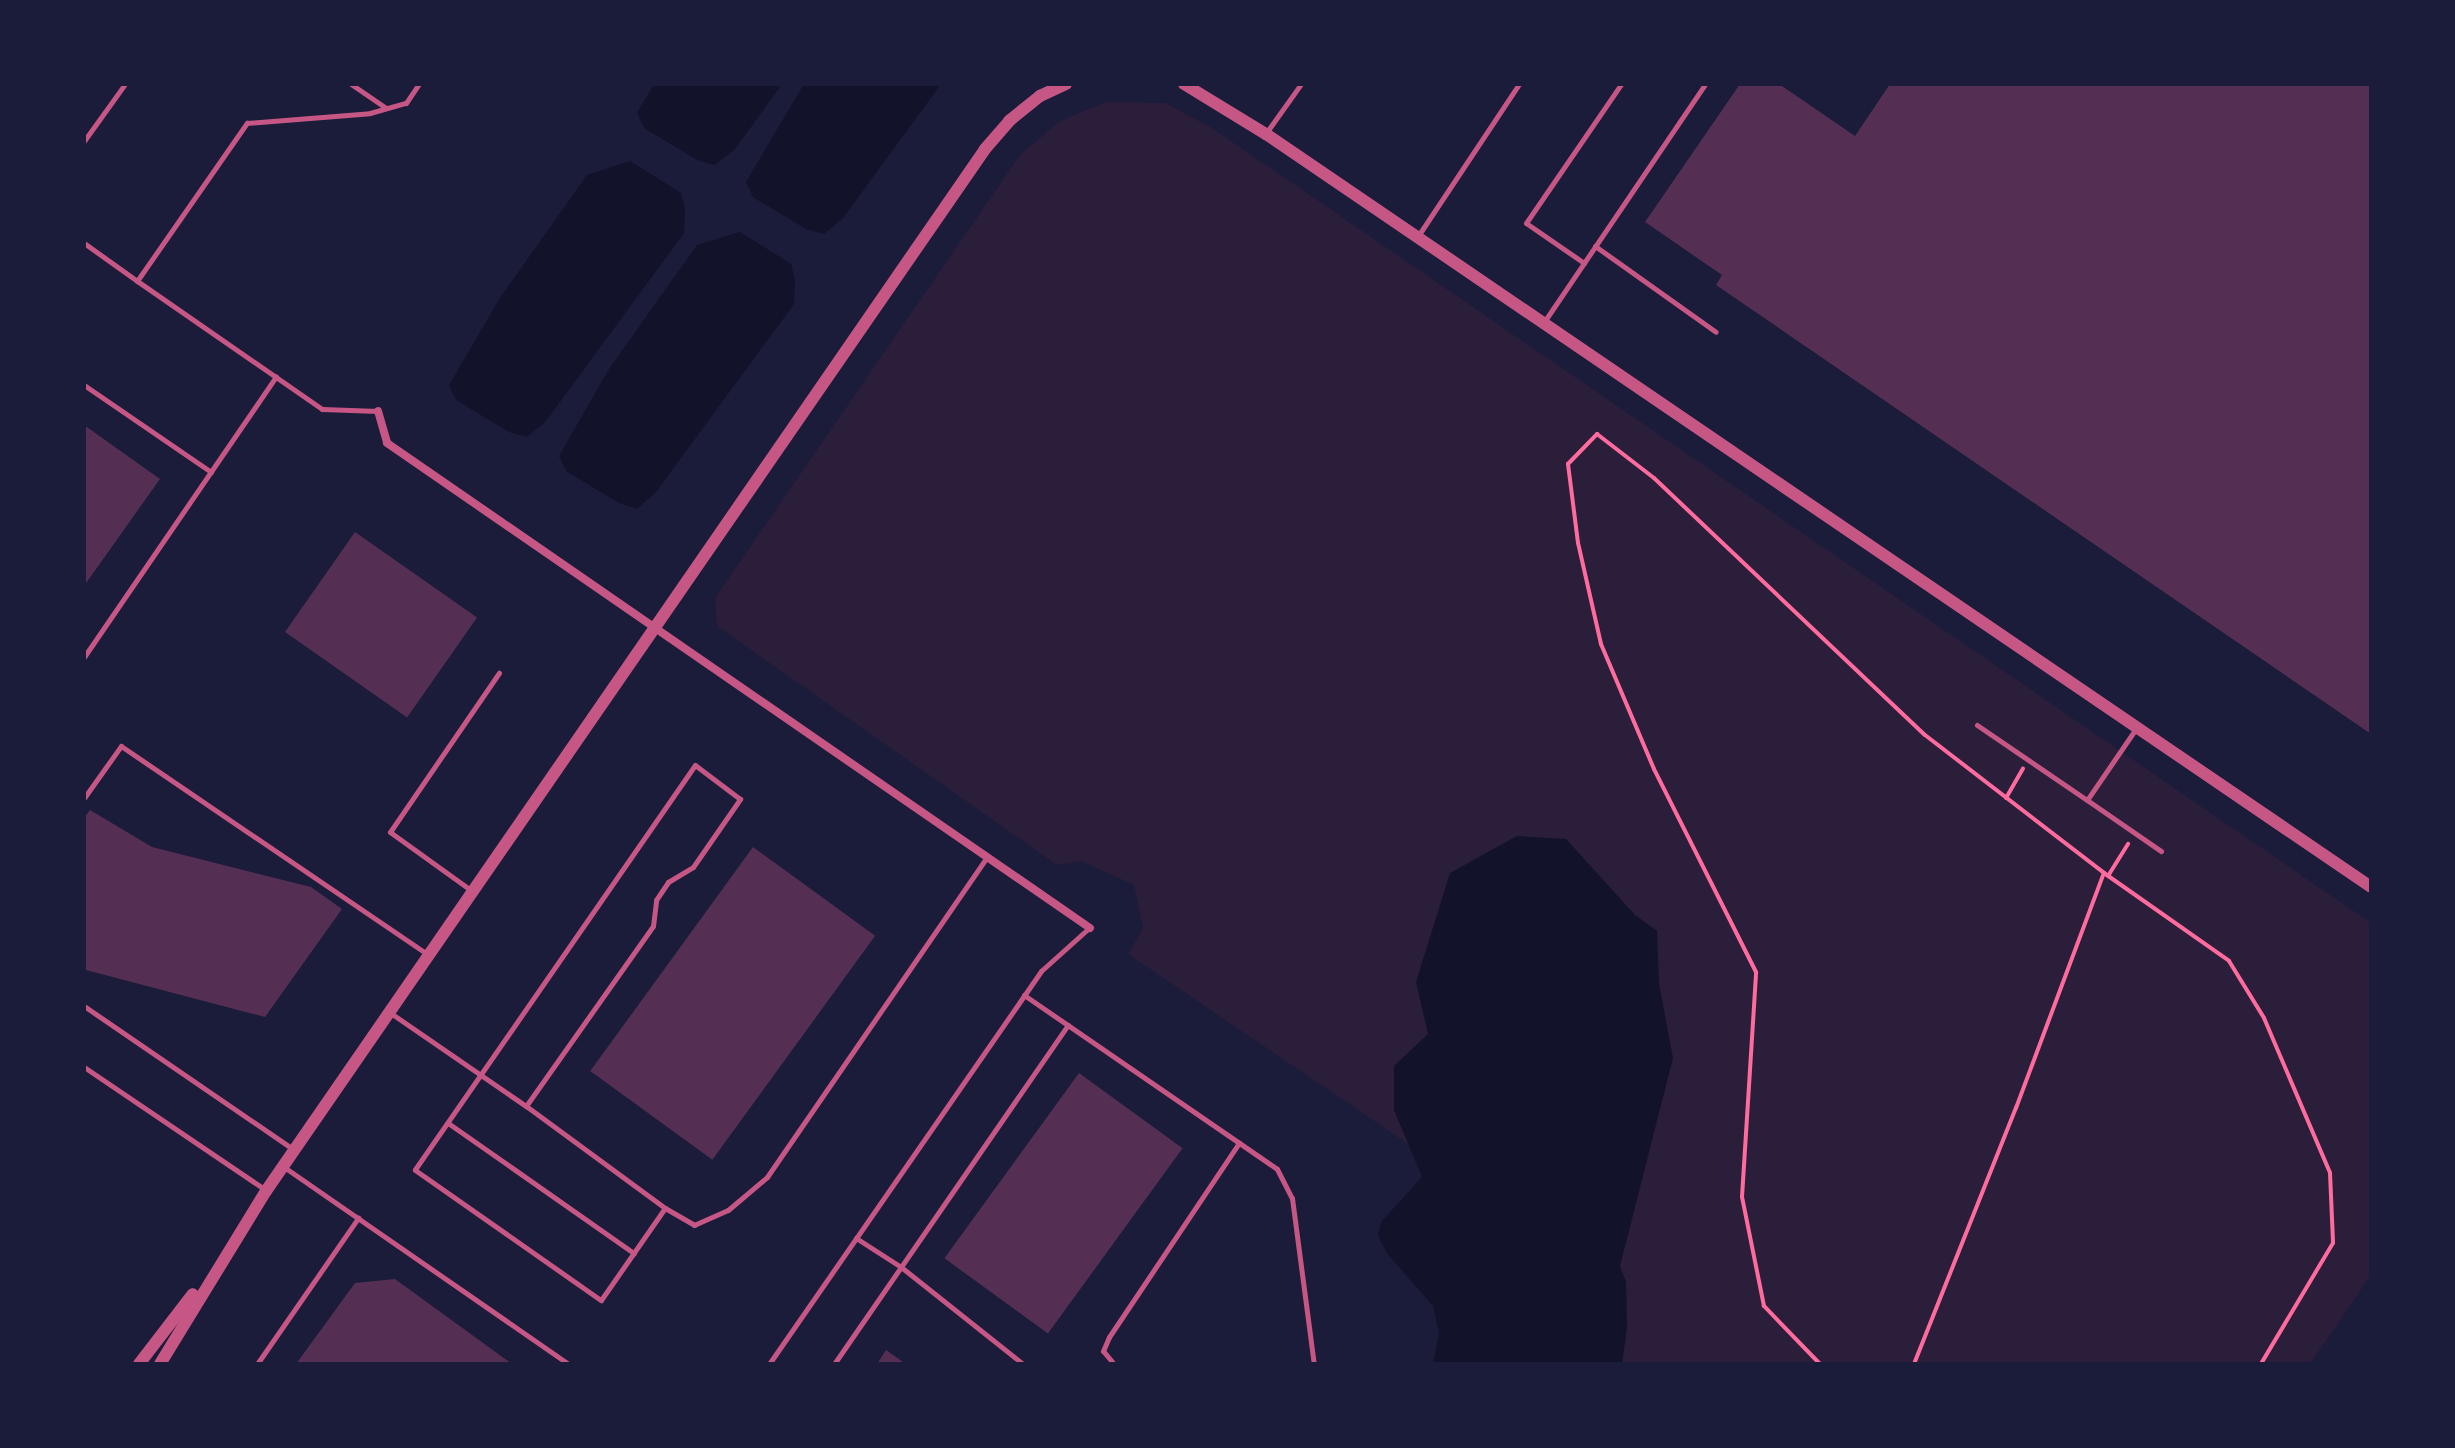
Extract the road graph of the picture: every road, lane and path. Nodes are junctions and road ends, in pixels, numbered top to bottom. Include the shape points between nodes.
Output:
1 (125, 84) edge
2 (351, 84) edge
3 (419, 84) edge
4 (1066, 84) edge
5 (1184, 84) edge
6 (1301, 84) edge
7 (1519, 84) edge
8 (1621, 84) edge
9 (1705, 84) edge
10 (386, 108) junction
11 (1266, 134) junction
12 (84, 141) edge
13 (1418, 237) junction
14 (84, 243) edge
15 (1595, 246) junction
16 (1584, 263) junction
17 (137, 281) junction
18 (1543, 323) junction
19 (1716, 332) dead end
20 (276, 377) junction
21 (84, 385) edge
22 (378, 411) joint
23 (211, 472) junction
24 (655, 628) junction
25 (84, 657) edge
26 (499, 673) dead end
27 (1977, 725) dead end
28 (2138, 726) junction
29 (2029, 760) junction
30 (84, 798) edge
31 (2006, 798) junction
32 (2087, 800) junction
33 (2135, 834) junction
34 (2161, 851) dead end
35 (987, 857) junction
36 (2106, 874) junction
37 (2371, 887) edge
38 (473, 892) junction
39 (1090, 928) joint
40 (429, 956) junction
41 (1024, 995) junction
42 (84, 1006) edge
43 (390, 1012) junction
44 (1068, 1025) junction
45 (84, 1067) edge
46 (481, 1075) junction
47 (526, 1106) junction
48 (448, 1123) junction
49 (1239, 1143) junction
50 (294, 1150) junction
51 (283, 1166) junction
52 (266, 1191) junction
53 (665, 1208) junction
54 (358, 1218) junction
55 (856, 1238) junction
56 (225, 1253) junction
57 (634, 1253) junction
58 (901, 1267) junction
59 (259, 1363) edge
60 (139, 1364) edge
61 (160, 1364) edge
62 (569, 1364) edge
63 (769, 1364) edge
64 (834, 1364) edge
65 (1023, 1364) edge
66 (1114, 1364) edge
67 (1314, 1364) edge
68 (1820, 1364) edge
69 (1914, 1364) edge
70 (2261, 1364) edge

1 - 12 lane
2 - 10 lane
3 - 10 lane via 406,103
4 - 24 street via 1040,96 985,149
5 - 11 street
6 - 11 lane
7 - 13 lane
8 - 16 lane via 1526,223
9 - 15 lane
10 - 17 lane via 247,123
11 - 13 street
13 - 18 street
14 - 17 lane
15 - 16 lane
15 - 19 lane
16 - 18 lane
17 - 20 lane
18 - 28 street
20 - 22 lane via 322,409
20 - 23 lane
21 - 23 lane
22 - 24 street via 387,443
23 - 25 lane
24 - 35 street
24 - 38 street
26 - 38 lane via 390,832
27 - 29 lane
28 - 32 lane
28 - 37 street
29 - 31 path
29 - 32 lane
30 - 40 lane via 121,746
31 - 36 path
31 - 68 path via 1925,735 1654,478 1597,434 1568,464 1578,543 1601,644 1654,769 1756,972 1742,1197 1764,1306
32 - 33 lane
33 - 34 lane
33 - 36 path
35 - 39 street
35 - 53 lane via 767,1177 728,1210 694,1225
36 - 69 path
36 - 70 path via 2229,961 2264,1018 2330,1173 2333,1243
38 - 40 street
39 - 41 lane via 1041,971
40 - 43 street
41 - 44 lane
41 - 55 lane
42 - 50 lane
43 - 46 lane
43 - 50 street
44 - 49 lane
44 - 58 lane
45 - 52 lane
46 - 47 lane
46 - 47 lane via 695,765 740,799 693,867 668,882 656,900 653,926
46 - 48 lane
47 - 53 lane
48 - 57 lane
48 - 57 lane via 415,1170 465,1205 601,1300
49 - 66 lane via 1109,1337 1103,1351
49 - 67 lane via 1277,1169 1292,1198
50 - 51 street
51 - 52 street
51 - 54 lane
52 - 56 street
53 - 57 lane
54 - 59 lane
54 - 62 lane
55 - 58 lane
55 - 63 lane
56 - 60 street
56 - 61 street
58 - 64 lane
58 - 65 lane

